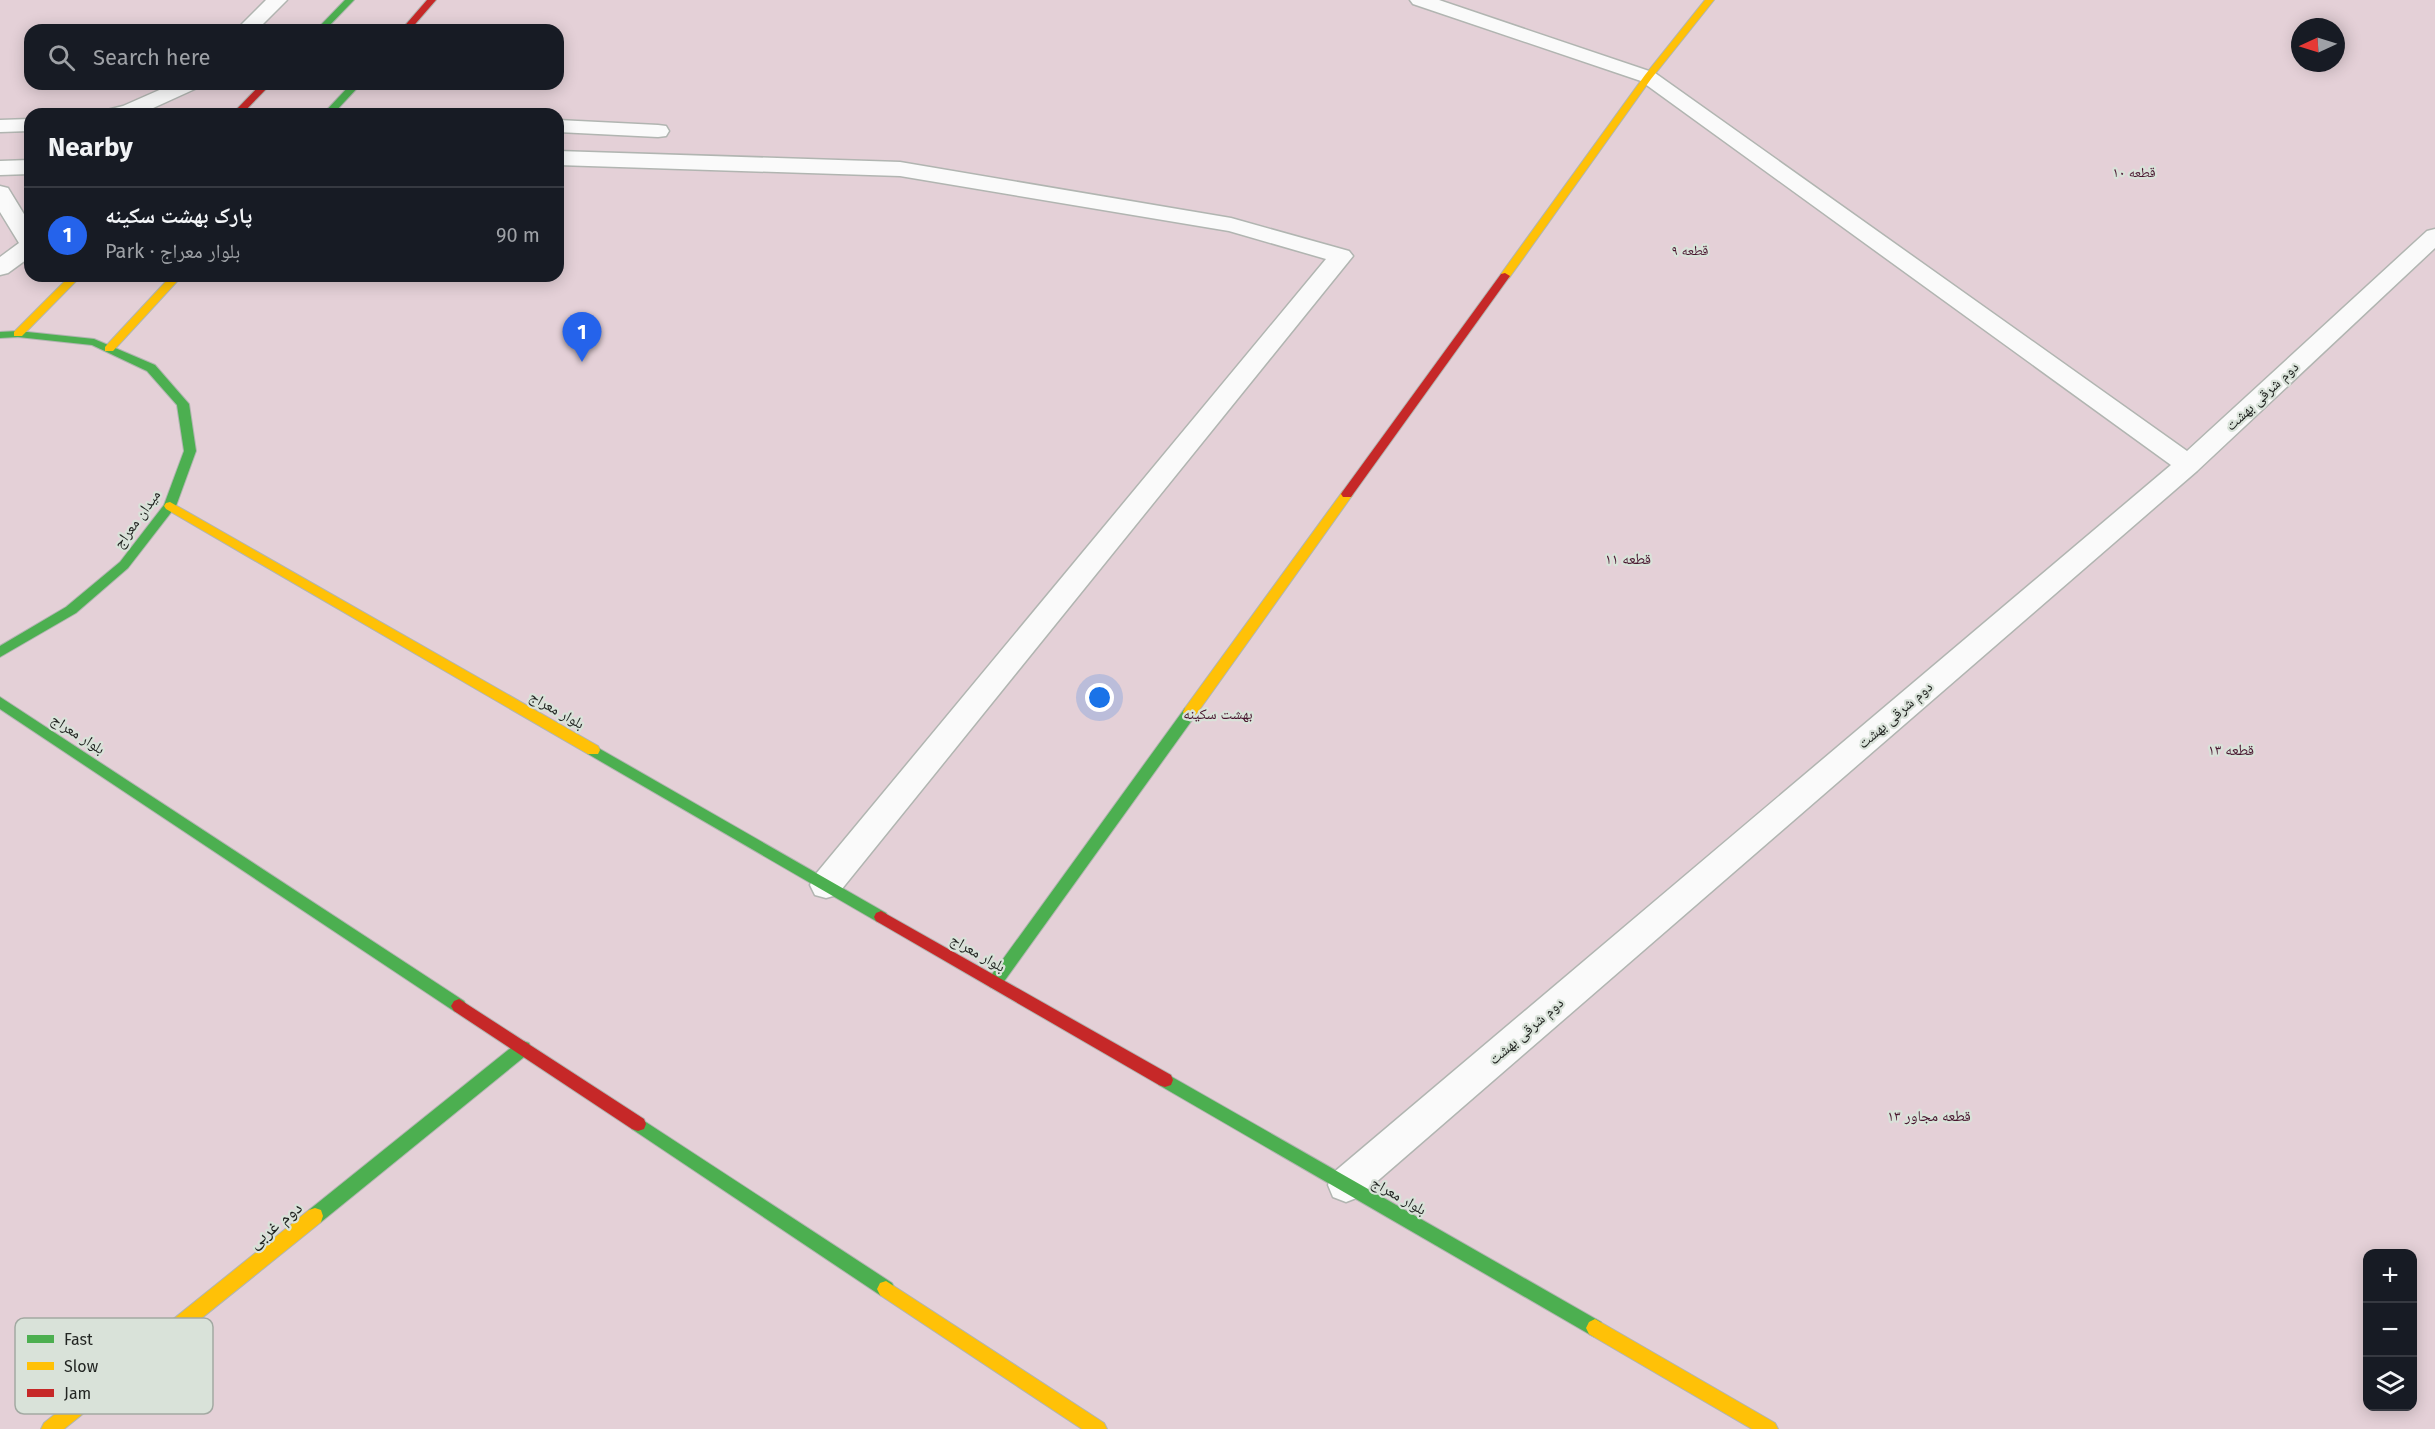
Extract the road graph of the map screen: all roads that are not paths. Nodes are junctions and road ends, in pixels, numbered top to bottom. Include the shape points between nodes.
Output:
1 (277, 0) edge
2 (350, 0) edge
3 (432, 0) edge
4 (1420, 0) edge
5 (1710, 0) edge
6 (252, 24) edge
7 (326, 24) edge
8 (410, 24) edge
9 (1648, 77) junction
10 (176, 90) edge
11 (184, 90) edge
12 (260, 90) edge
13 (350, 90) edge
14 (136, 108) edge
15 (165, 108) edge
16 (243, 108) edge
17 (334, 108) edge
18 (24, 125) edge
19 (0, 126) edge
20 (564, 126) edge
21 (658, 131) dead end
22 (564, 158) edge
23 (24, 167) edge
24 (0, 168) edge
25 (0, 193) edge
26 (24, 234) edge
27 (2434, 239) edge
28 (24, 249) edge
29 (0, 268) edge
30 (69, 282) edge
31 (171, 282) edge
32 (18, 334) junction
33 (0, 335) edge
34 (109, 349) junction
35 (2188, 465) junction
36 (170, 506) junction
37 (0, 652) edge
38 (0, 702) edge
39 (826, 885) junction
40 (995, 982) junction
41 (523, 1048) junction
42 (1346, 1185) junction
43 (188, 1318) edge
44 (69, 1414) edge
45 (50, 1429) edge
46 (1098, 1429) edge
47 (1769, 1429) edge

1 - 6 lane
2 - 7 street
3 - 8 street
4 - 9 lane
5 - 9 street
9 - 35 lane
9 - 40 street
10 - 14 lane
11 - 15 lane
12 - 16 street
13 - 17 street
18 - 19 lane
20 - 21 lane
22 - 39 lane via 900,169 1230,225 1341,256
23 - 24 lane
25 - 26 lane
27 - 35 lane, دوم شرقی بهشت
28 - 29 lane
30 - 32 street
31 - 34 street
32 - 33 street, میدان معراج
32 - 34 street, میدان معراج via 94,342
34 - 36 street, میدان معراج via 151,368 183,404 190,451
35 - 42 lane, دوم شرقی بهشت
36 - 37 street, میدان معراج via 124,565 71,610
36 - 39 street, بلوار معراج
38 - 41 street, بلوار معراج
39 - 40 street, بلوار معراج
40 - 42 street, بلوار معراج
41 - 43 street, دوم غربی
41 - 46 street, بلوار معراج
42 - 47 street, بلوار معراج
44 - 45 street, دوم غربی

